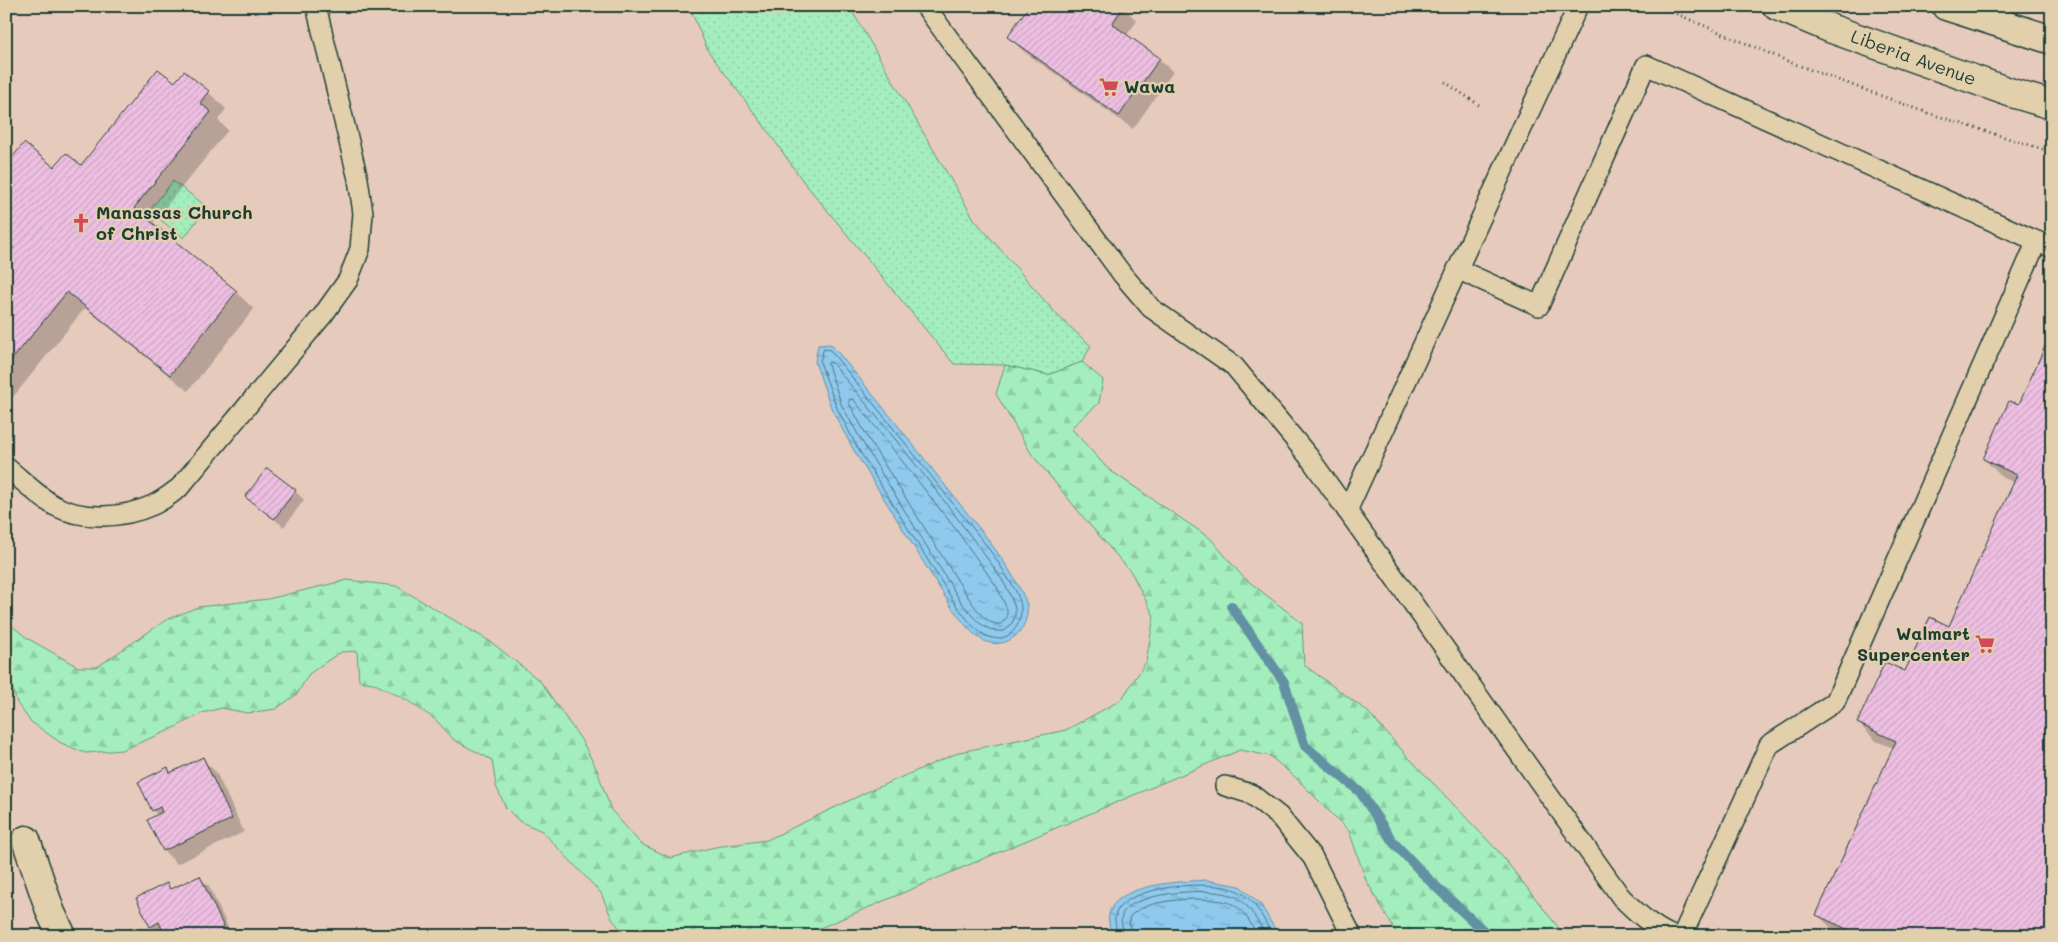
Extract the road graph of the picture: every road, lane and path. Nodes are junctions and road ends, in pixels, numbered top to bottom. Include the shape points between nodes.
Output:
1 (316, 6) edge
2 (925, 6) edge
3 (1578, 6) edge
4 (1658, 6) edge
5 (1777, 6) edge
6 (1946, 6) edge
7 (2052, 40) edge
8 (1445, 82) dead end
9 (1479, 105) dead end
10 (2052, 105) edge
11 (2052, 152) edge
12 (2044, 245) edge
13 (1457, 269) junction
14 (6, 467) edge
15 (1347, 512) junction
16 (1225, 786) dead end
17 (26, 840) dead end
18 (62, 936) edge
19 (1352, 936) edge
20 (1673, 936) edge
21 (1682, 936) edge

1 - 14 lane via 358,179 363,213 360,249 348,280 323,315 179,488 155,504 134,513 99,517 70,512 54,506
2 - 15 lane via 1122,274 1151,308 1234,366 1309,456
3 - 13 lane
4 - 11 path via 1792,63 1928,113
5 - 10 main road, Liberia Avenue via 1832,29
6 - 7 main road
8 - 9 path
12 - 13 lane via 1646,65 1539,306
12 - 21 lane via 1835,702 1769,745
13 - 15 lane
15 - 20 lane via 1621,897 1640,916
16 - 19 lane via 1251,794 1279,816 1313,858
17 - 18 main road

